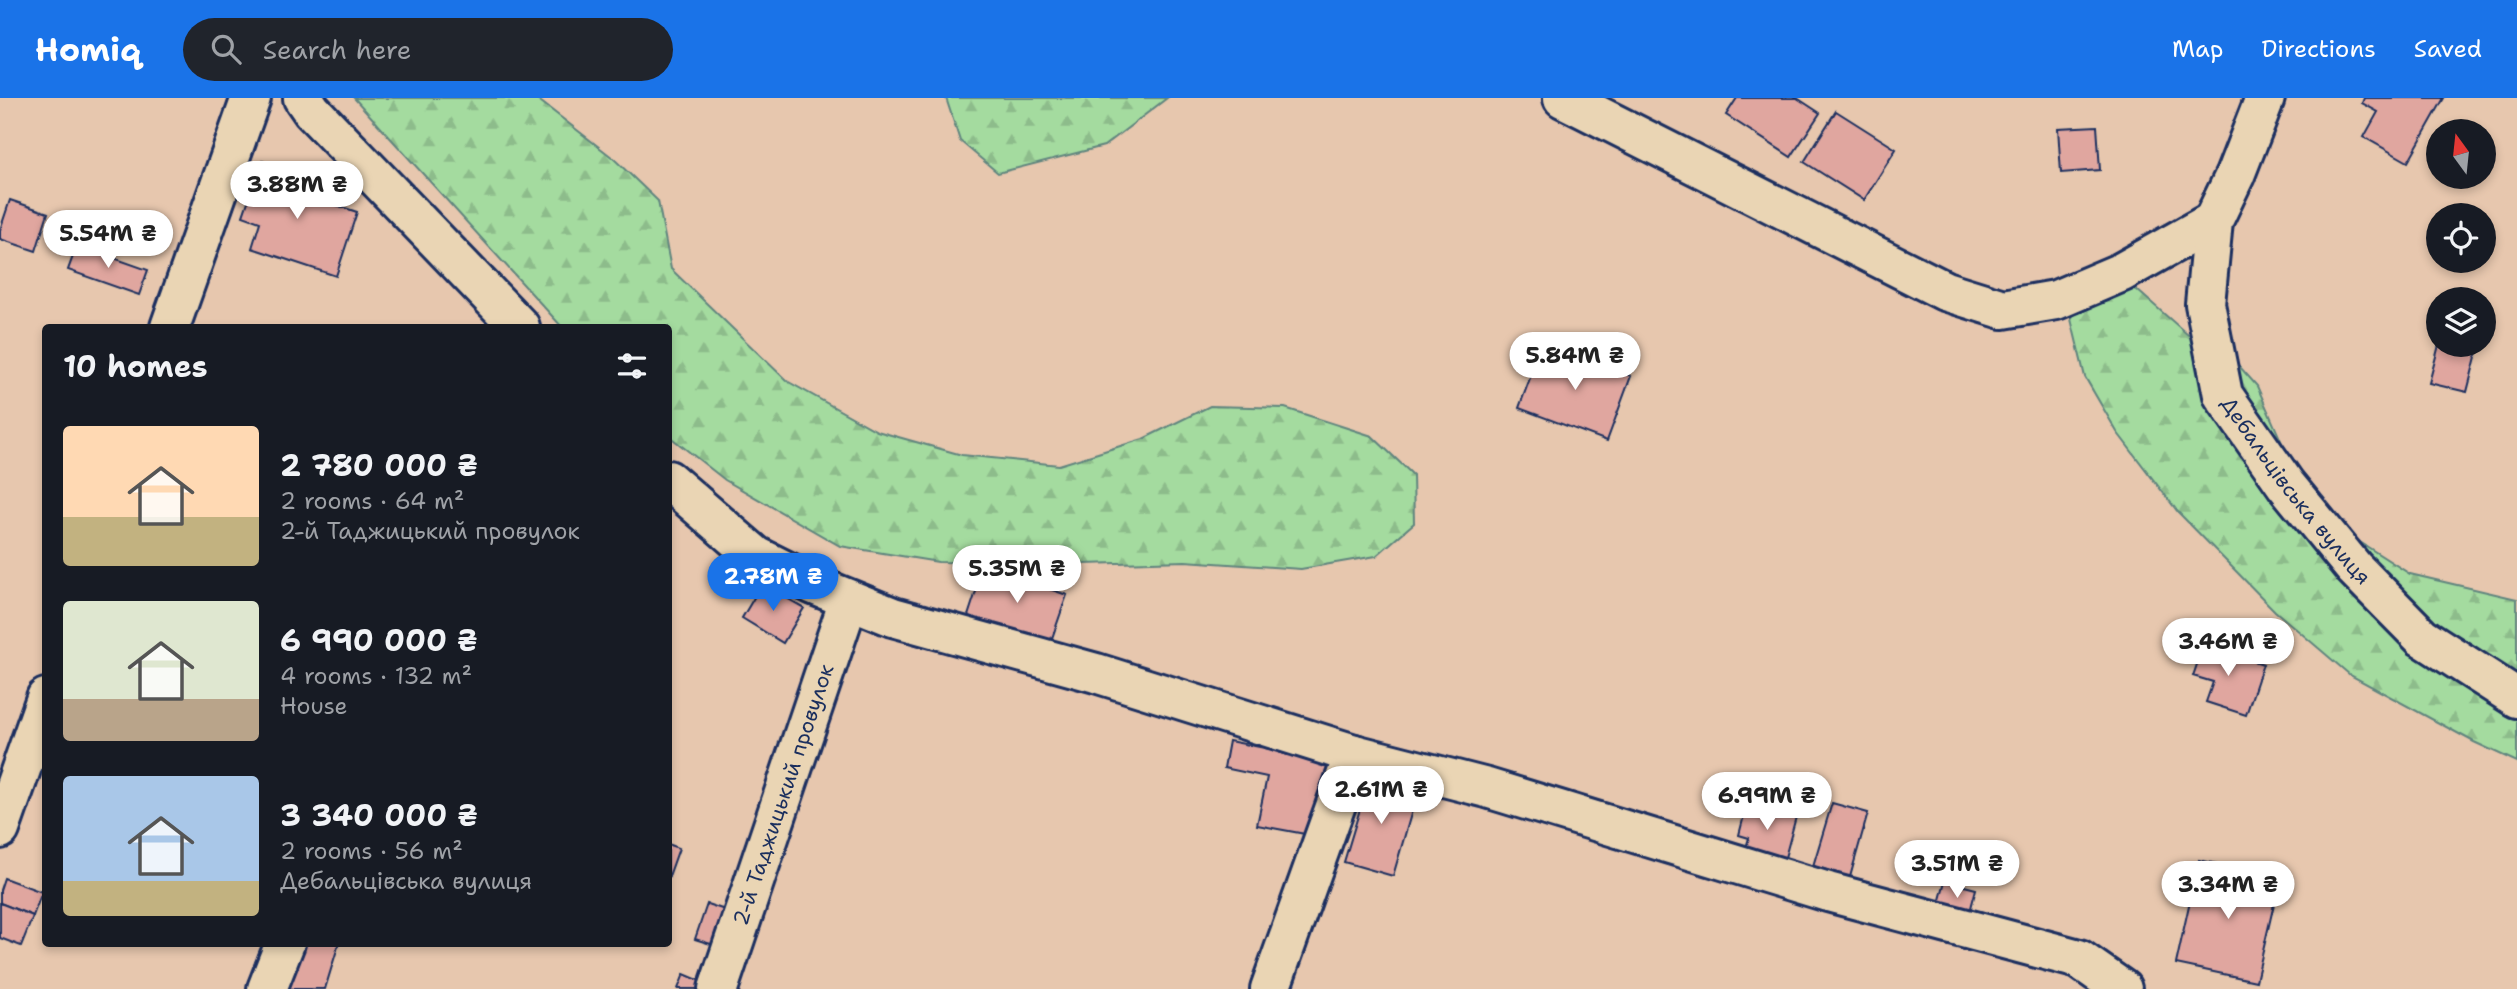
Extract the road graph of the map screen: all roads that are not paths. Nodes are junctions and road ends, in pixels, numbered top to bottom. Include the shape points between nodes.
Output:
1 (251, 98) edge
2 (303, 98) edge
3 (1563, 98) edge
4 (2265, 98) edge
5 (2213, 221) junction
6 (171, 324) edge
7 (516, 324) edge
8 (672, 483) edge
9 (849, 600) junction
10 (2517, 698) edge
11 (42, 709) edge
12 (1354, 754) junction
13 (0, 829) edge
14 (283, 947) edge
15 (267, 989) edge
16 (718, 989) edge
17 (1270, 989) edge
18 (2122, 989) edge

1 - 6 street
2 - 7 street
3 - 5 street via 1945,291 2003,309 2067,296 2122,272
4 - 5 street, Дебальцівська вулиця
5 - 10 street, Дебальцівська вулиця via 2204,304 2223,395 2286,485 2354,568 2422,637
8 - 9 street via 756,556
9 - 12 street
9 - 16 street, 2-й Таджицький провулок
11 - 13 street
12 - 17 street
12 - 18 street via 1488,788 1828,892 2079,959
14 - 15 street

